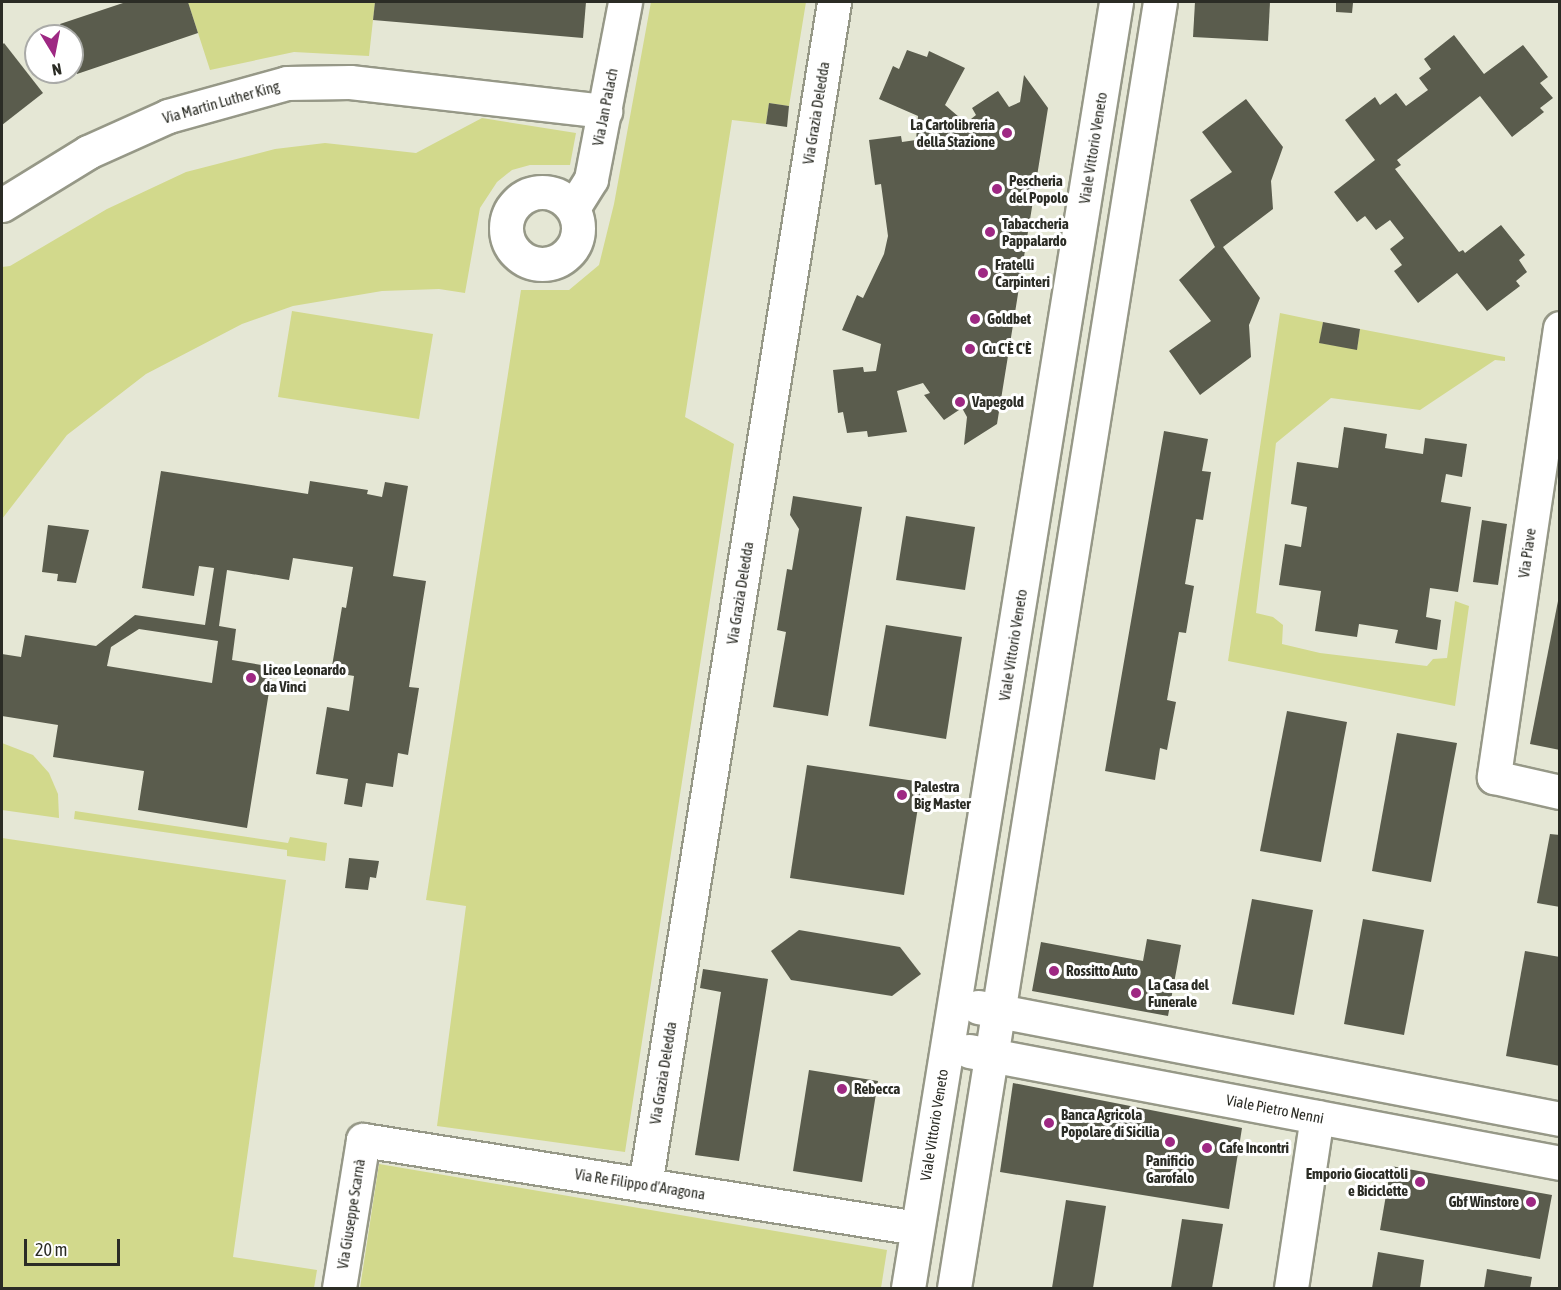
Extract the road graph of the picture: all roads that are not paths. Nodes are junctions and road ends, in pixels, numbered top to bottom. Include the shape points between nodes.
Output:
1 (625, 2) edge
2 (834, 2) edge
3 (1116, 2) edge
4 (1160, 2) edge
5 (605, 111) junction
6 (2, 205) edge
7 (573, 208) dead end
8 (1560, 328) edge
9 (1560, 792) edge
10 (955, 1003) junction
11 (999, 1011) junction
12 (947, 1047) junction
13 (991, 1055) junction
14 (1426, 1093) junction
15 (1317, 1117) junction
16 (1560, 1119) edge
17 (1418, 1136) junction
18 (363, 1140) joint
19 (1560, 1163) edge
20 (645, 1185) junction
21 (917, 1228) junction
22 (339, 1288) edge
23 (908, 1288) edge
24 (954, 1288) edge
25 (1292, 1288) edge

1 - 5 street, Via Jan Palach
2 - 20 street, Via Grazia Deledda
3 - 10 street, Viale Vittorio Veneto
4 - 11 street
5 - 6 street, Via Martin Luther King via 350,82 287,83 168,116 88,152
5 - 7 street, Via Jan Palach via 591,179
8 - 9 street, Via Piave via 1494,777
10 - 11 street
10 - 12 street, Viale Vittorio Veneto
11 - 13 street
11 - 14 street
12 - 13 street, Viale Pietro Nenni
12 - 21 street, Viale Vittorio Veneto
13 - 15 street, Viale Pietro Nenni
13 - 24 street
14 - 16 street
14 - 17 street
15 - 17 street, Viale Pietro Nenni
15 - 25 street
17 - 19 street, Viale Pietro Nenni
18 - 20 street, Via Re Filippo d'Aragona
18 - 22 street, Via Giuseppe Scarnà
20 - 21 street, Via Re Filippo d'Aragona
21 - 23 street, Viale Vittorio Veneto

